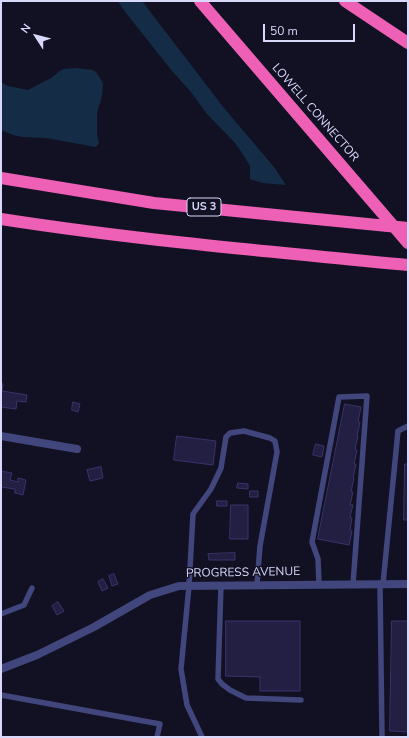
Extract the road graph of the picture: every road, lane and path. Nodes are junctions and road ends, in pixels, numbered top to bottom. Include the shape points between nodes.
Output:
1 (200, 1) edge
2 (345, 1) edge
3 (408, 43) edge
4 (1, 178) edge
5 (4, 220) edge
6 (408, 228) edge
7 (408, 243) edge
8 (408, 265) edge
9 (408, 426) edge
10 (1, 436) edge
11 (77, 449) dead end
12 (257, 584) junction
13 (319, 584) junction
14 (353, 584) junction
15 (382, 584) junction
16 (408, 584) edge
17 (221, 585) junction
18 (189, 586) junction
19 (32, 588) dead end
20 (1, 614) edge
21 (1, 669) edge
22 (1, 695) edge
23 (301, 700) dead end
24 (157, 737) edge
25 (202, 737) edge
26 (382, 737) edge

1 - 7 highway, LOWELL CONNECTOR
2 - 3 highway
4 - 6 highway, US 3 via 154,203
5 - 8 highway via 188,244
9 - 15 lane via 398,431
10 - 11 street
12 - 13 street, PROGRESS AVENUE
12 - 17 street, PROGRESS AVENUE
12 - 18 lane via 260,546 278,452 275,441 244,431 230,433 226,437 221,468 211,489 193,514
13 - 14 street, PROGRESS AVENUE
13 - 14 lane via 318,559 312,542 339,397 367,396
14 - 15 street, PROGRESS AVENUE
15 - 16 street, PROGRESS AVENUE
15 - 26 lane
17 - 18 street, PROGRESS AVENUE
17 - 23 lane via 218,679 226,687 246,698
18 - 21 street, PROGRESS AVENUE via 179,586 150,595 44,652
18 - 25 lane via 181,669 187,705
19 - 20 lane via 24,605
22 - 24 lane via 160,724

